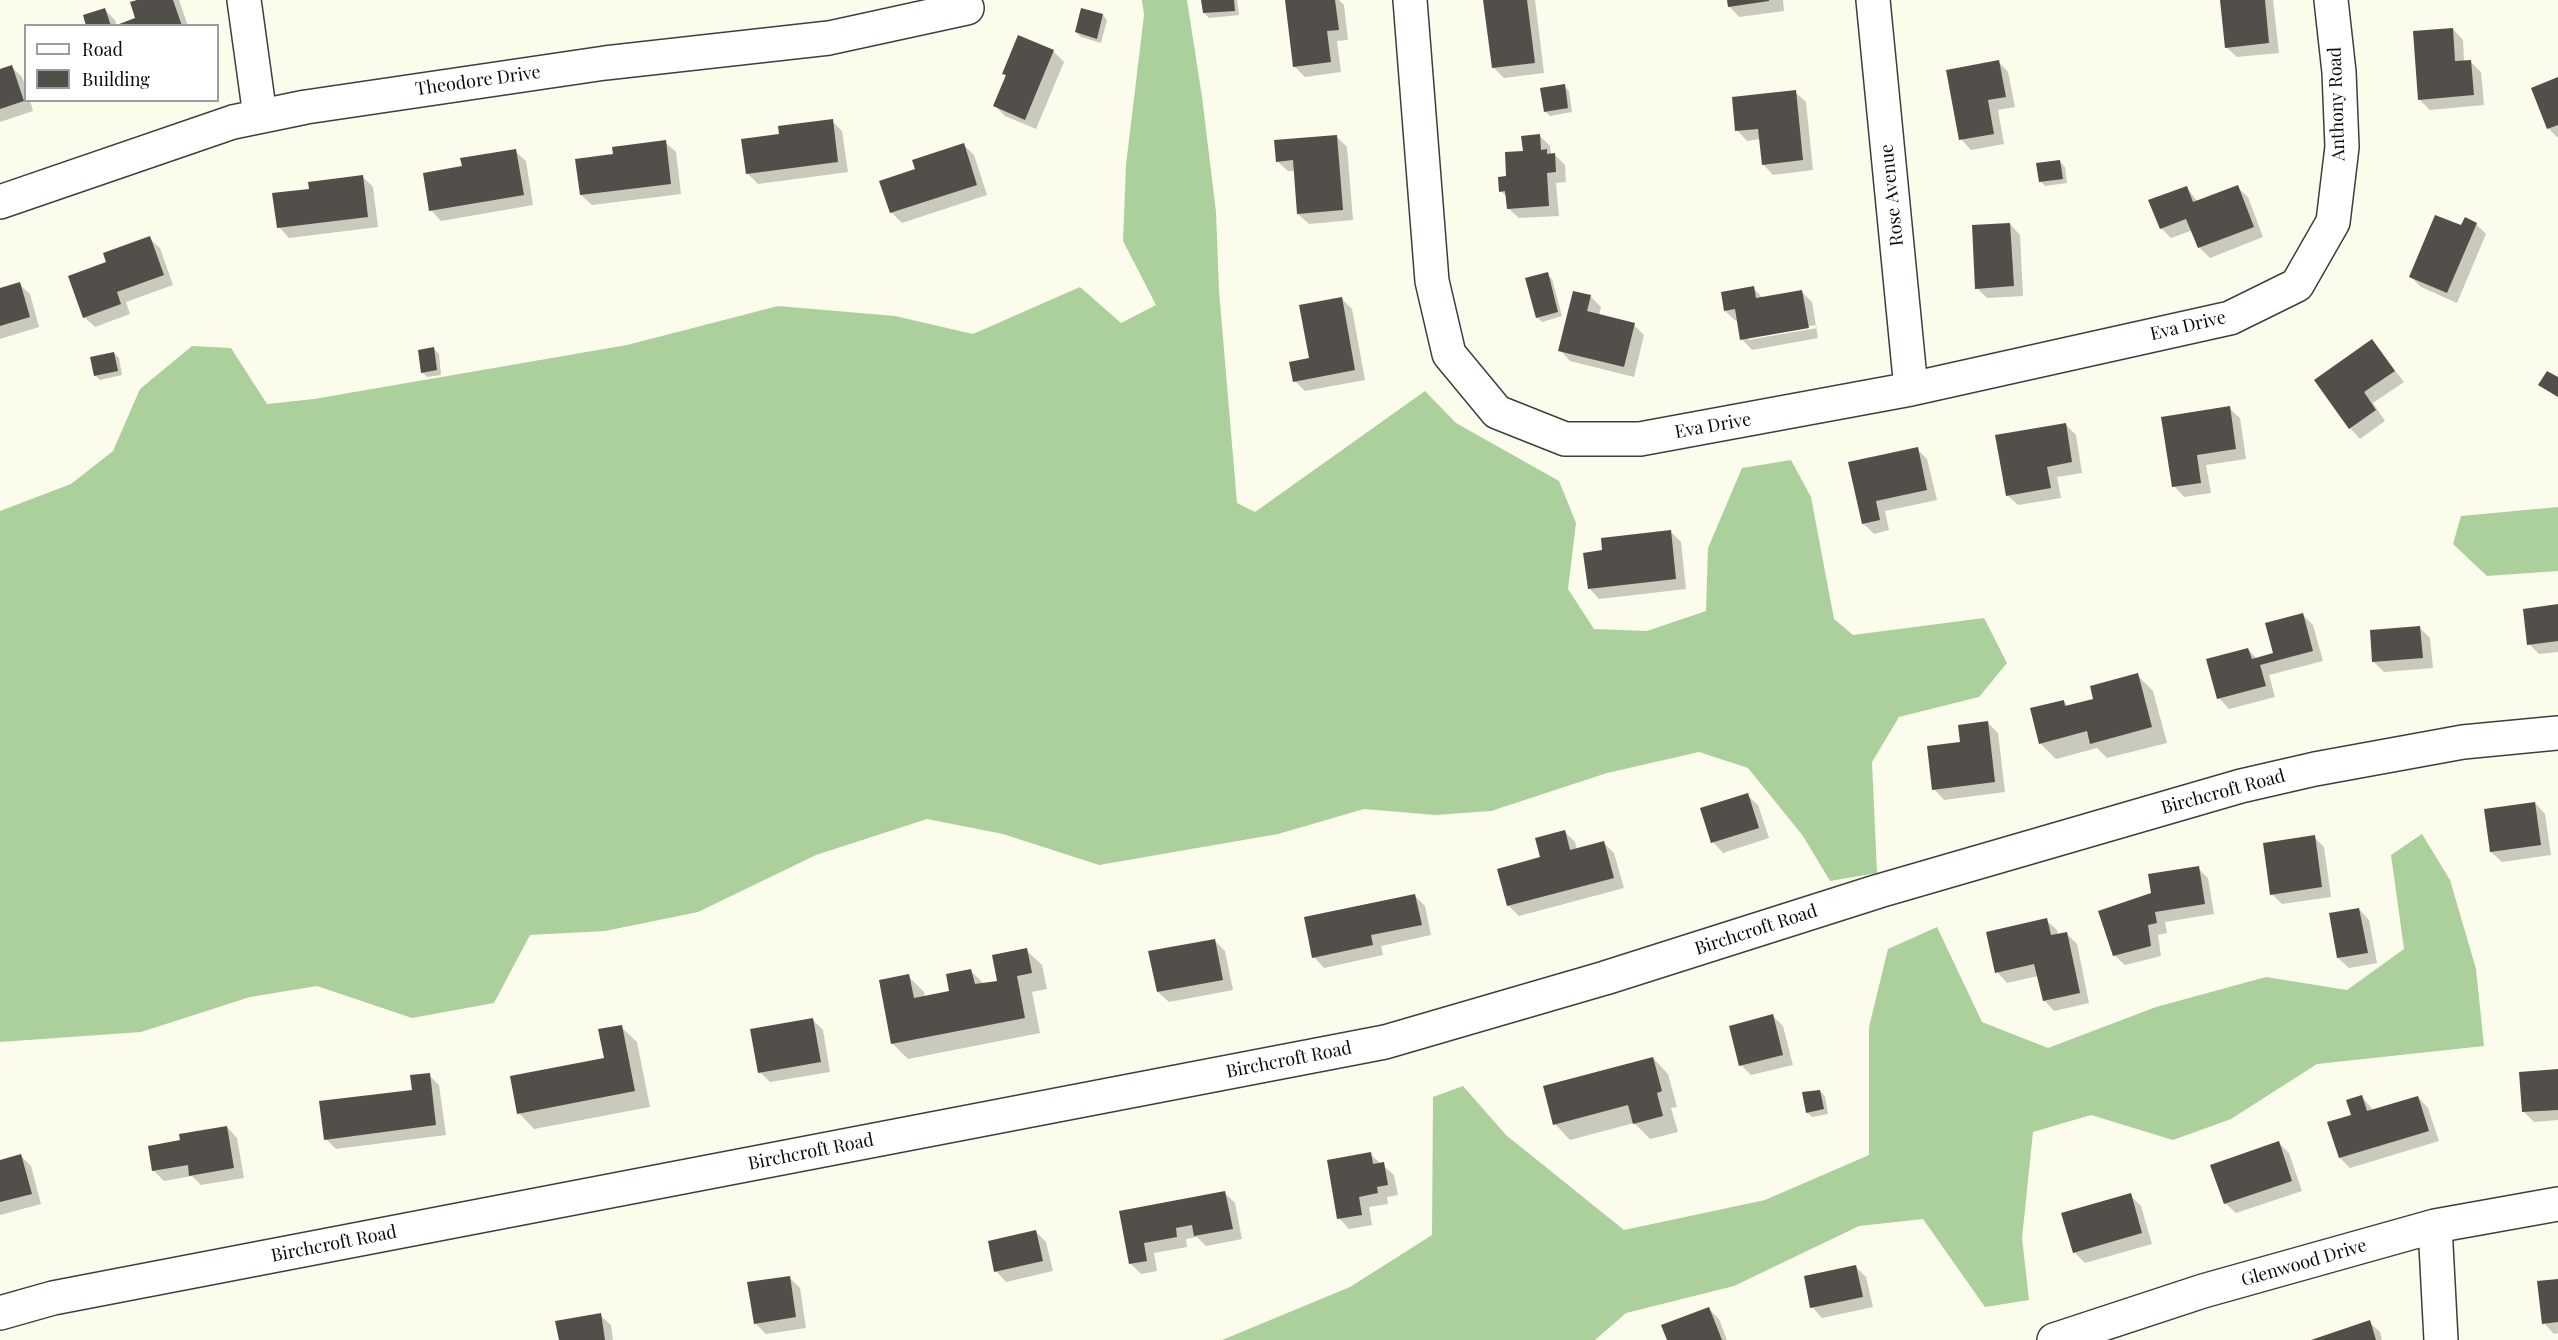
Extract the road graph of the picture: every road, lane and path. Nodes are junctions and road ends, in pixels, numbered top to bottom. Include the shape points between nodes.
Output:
1 (244, 0) edge
2 (1410, 0) edge
3 (1873, 0) edge
4 (2331, 0) edge
5 (967, 8) dead end
6 (260, 116) junction
7 (0, 202) edge
8 (2322, 241) joint
9 (1911, 390) junction
10 (2558, 733) edge
11 (2558, 1204) edge
12 (2435, 1226) junction
13 (0, 1312) edge
14 (2054, 1340) edge
15 (2441, 1340) edge

1 - 6 street
2 - 9 street, Eva Drive via 1432,281 1449,354 1497,412 1565,439 1640,439
3 - 9 street, Rose Avenue
4 - 8 street, Anthony Road via 2342,147 2332,222
5 - 6 street, Theodore Drive via 829,38 541,72
6 - 7 street, Theodore Drive
8 - 9 street, Eva Drive via 2297,285 2230,318
10 - 13 street, Birchcroft Road via 2463,742 2315,768 2241,786 1879,891 1605,978 1385,1042 53,1298
11 - 12 street, Glenwood Drive
12 - 14 street, Glenwood Drive via 2203,1291
12 - 15 street

